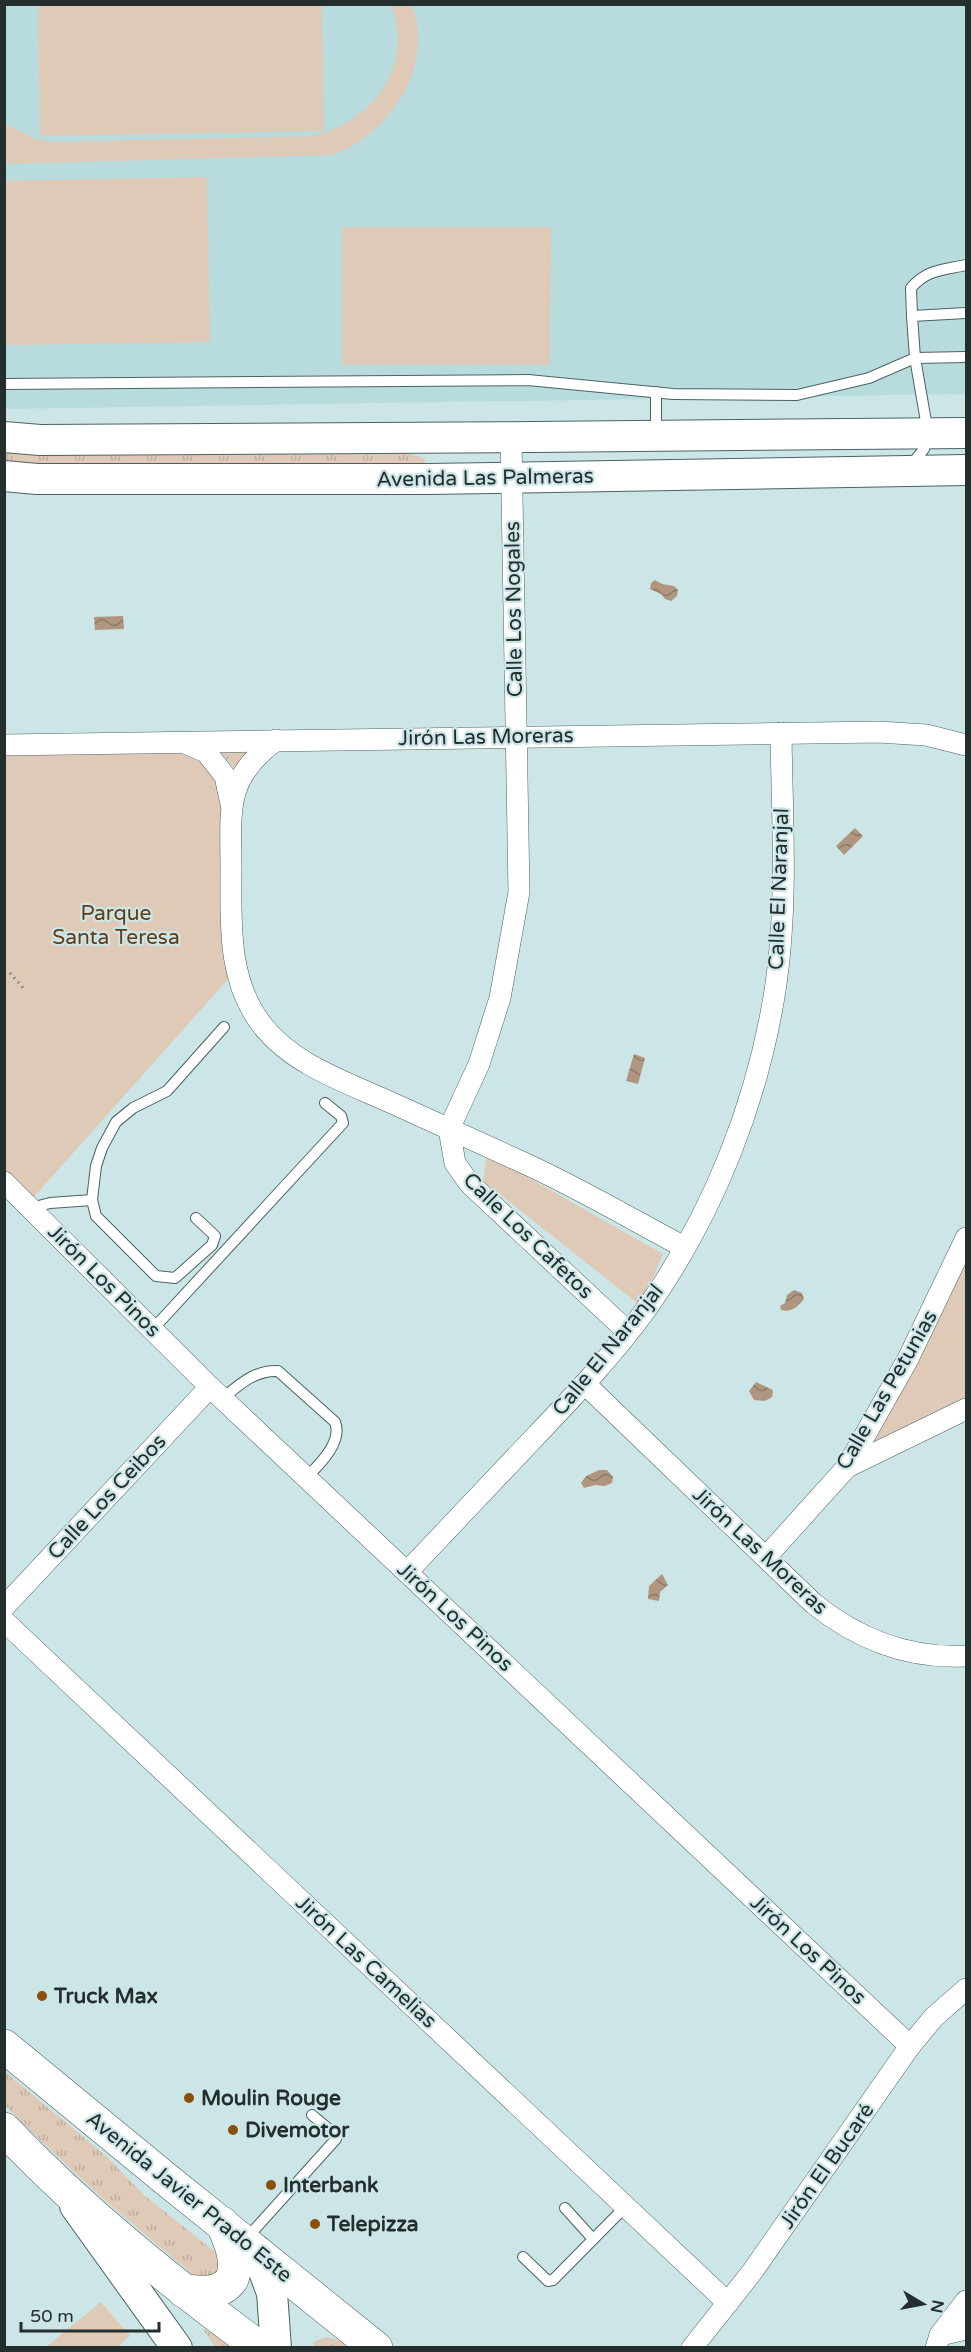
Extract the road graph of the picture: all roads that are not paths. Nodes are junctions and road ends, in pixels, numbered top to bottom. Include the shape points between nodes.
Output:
1 (966, 266) edge
2 (966, 313) edge
3 (912, 316) junction
4 (966, 357) edge
5 (915, 358) junction
6 (4, 384) edge
7 (656, 392) junction
8 (928, 433) junction
9 (966, 433) edge
10 (656, 435) junction
11 (567, 436) junction
12 (4, 437) edge
13 (511, 437) junction
14 (412, 440) junction
15 (966, 470) edge
16 (901, 472) junction
17 (4, 476) edge
18 (511, 477) junction
19 (573, 477) junction
20 (428, 478) junction
21 (781, 733) junction
22 (518, 736) junction
23 (179, 740) junction
24 (276, 740) junction
25 (4, 745) edge
26 (966, 745) edge
27 (231, 805) junction
28 (224, 1027) dead end
29 (325, 1103) dead end
30 (449, 1129) junction
31 (4, 1182) edge
32 (92, 1200) junction
33 (31, 1208) junction
34 (196, 1218) dead end
35 (966, 1238) edge
36 (684, 1248) junction
37 (153, 1329) junction
38 (628, 1332) junction
39 (585, 1384) junction
40 (217, 1392) junction
41 (966, 1409) edge
42 (847, 1467) junction
43 (307, 1477) junction
44 (766, 1557) junction
45 (407, 1572) junction
46 (4, 1607) edge
47 (4, 1622) edge
48 (966, 1656) edge
49 (966, 1989) edge
50 (4, 2046) edge
51 (910, 2046) junction
52 (312, 2115) dead end
53 (4, 2129) edge
54 (62, 2186) junction
55 (625, 2207) junction
56 (565, 2208) dead end
57 (241, 2238) junction
58 (592, 2239) junction
59 (523, 2257) dead end
60 (184, 2291) junction
61 (966, 2301) edge
62 (728, 2303) junction
63 (966, 2329) edge
64 (938, 2341) edge
65 (177, 2348) edge
66 (260, 2348) edge
67 (276, 2348) edge
68 (376, 2348) edge
69 (692, 2348) edge

1 - 3 lane via 928,273 917,281 911,288
2 - 3 lane
3 - 5 lane
4 - 5 lane
5 - 7 lane via 869,378 797,395
5 - 8 lane
6 - 7 lane via 528,380
7 - 10 lane
8 - 9 main road, Avenida Las Palmeras
8 - 10 main road, Avenida Las Palmeras
8 - 16 lane via 920,456
10 - 11 main road, Avenida Las Palmeras
11 - 13 main road, Avenida Las Palmeras
11 - 19 main road via 558,452 559,462
12 - 14 main road, Avenida Las Palmeras
13 - 14 main road, Avenida Las Palmeras
13 - 18 street, Calle Los Nogales
14 - 20 main road via 421,443 432,459
15 - 16 main road, Avenida Las Palmeras
16 - 19 main road, Avenida Las Palmeras
17 - 20 main road, Avenida Las Palmeras
18 - 19 main road, Avenida Las Palmeras
18 - 20 main road, Avenida Las Palmeras
18 - 22 street, Calle Los Nogales
21 - 22 street, Jirón Las Moreras
21 - 26 street, Jirón Las Moreras via 902,732
21 - 36 street, Calle El Naranjal via 783,907 768,1028 734,1142
22 - 24 street, Jirón Las Moreras
22 - 30 street, Calle Los Nogales via 517,904 500,998 479,1064
23 - 24 street, Jirón Las Moreras
23 - 25 street, Jirón Las Moreras
23 - 27 street, Calle Los Cafetos via 206,752 213,760 225,776
24 - 27 street, Calle Los Cafetos via 256,755 241,776
27 - 30 street, Calle Los Cafetos via 231,922 236,971 241,990 261,1024 291,1055
28 - 32 lane via 167,1091 133,1108 116,1122 96,1166
29 - 37 lane via 341,1116 343,1123
30 - 36 street, Calle Los Cafetos via 526,1164
30 - 38 street, Calle Los Cafetos via 455,1163 469,1183
31 - 33 street, Jirón Los Pinos
32 - 33 lane
32 - 34 lane via 96,1216 156,1276 175,1278 212,1245 214,1236
33 - 37 street, Jirón Los Pinos
35 - 42 street, Calle Las Petunias via 909,1359
36 - 38 street, Calle El Naranjal
37 - 40 street, Jirón Los Pinos
38 - 39 street, Calle El Naranjal
39 - 44 street, Jirón Las Moreras
39 - 45 street, Calle El Naranjal
40 - 43 street, Jirón Los Pinos
40 - 43 lane via 248,1377 278,1371 335,1422 336,1432 328,1455
40 - 46 street, Calle Los Ceibos
41 - 42 street
42 - 44 street, Calle Las Petunias
43 - 45 street, Jirón Los Pinos
44 - 48 street, Jirón Las Moreras via 831,1618 871,1641 927,1656
45 - 51 street, Jirón Los Pinos
47 - 55 street, Jirón Las Camelias
49 - 51 street, Jirón El Bucaré via 934,2017
50 - 57 main road, Avenida Javier Prado Este
51 - 62 street, Jirón El Bucaré
52 - 57 lane via 336,2139
53 - 54 main road
54 - 60 main road
54 - 65 main road
55 - 58 lane
55 - 62 street, Jirón Las Camelias
56 - 58 lane
57 - 60 main road via 231,2245 232,2279 219,2290
57 - 67 main road via 272,2293
57 - 68 main road, Avenida Javier Prado Este
58 - 59 lane via 553,2280 548,2281
60 - 66 main road
61 - 64 street
62 - 69 street, Jirón El Bucaré
63 - 64 street

